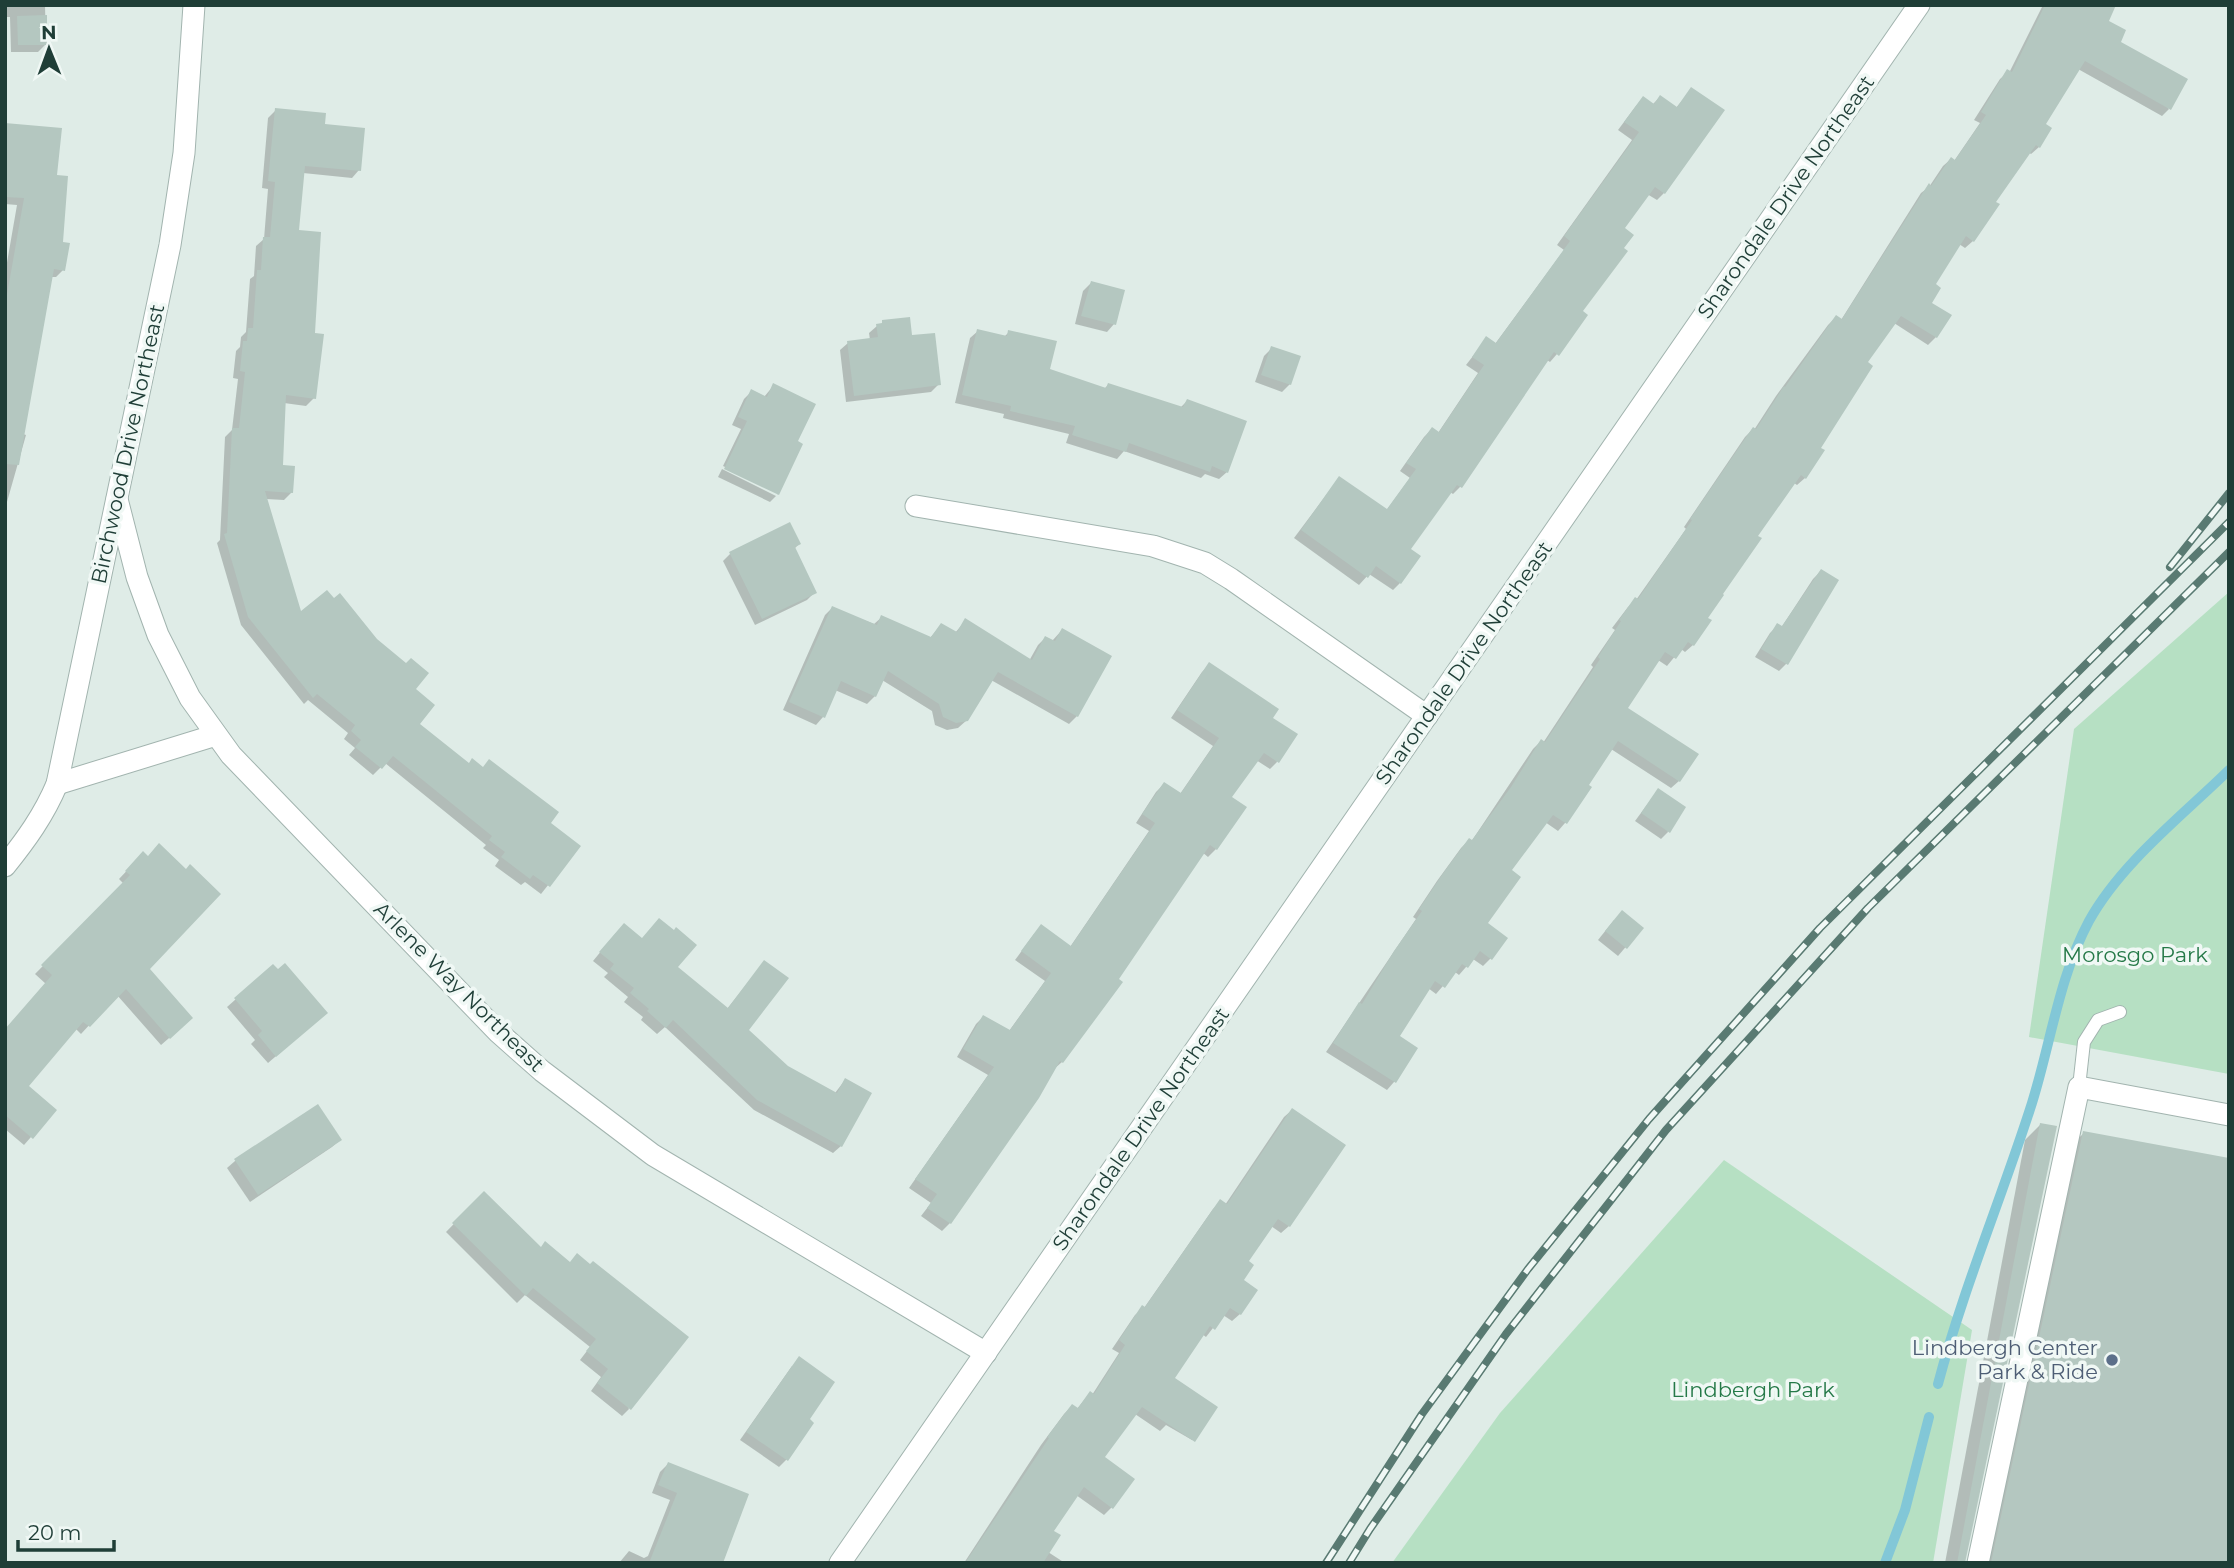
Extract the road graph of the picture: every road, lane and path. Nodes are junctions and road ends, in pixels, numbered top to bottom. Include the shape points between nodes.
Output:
1 (194, 5) edge
2 (1919, 5) edge
3 (117, 499) junction
4 (916, 506) dead end
5 (1427, 716) junction
6 (216, 735) junction
7 (57, 784) junction
8 (5, 866) edge
9 (2120, 1012) dead end
10 (2079, 1087) junction
11 (2229, 1115) edge
12 (986, 1353) junction
13 (840, 1563) edge
14 (1979, 1563) edge

1 - 3 street, Birchwood Drive Northeast via 184,153
2 - 5 street, Sharondale Drive Northeast
3 - 6 street, Arlene Way Northeast via 158,635 190,698
3 - 7 street, Birchwood Drive Northeast
4 - 5 street via 1153,546 1205,564
5 - 12 street, Sharondale Drive Northeast
6 - 7 street
6 - 12 street, Arlene Way Northeast via 542,1072 653,1155
7 - 8 street, Birchwood Drive Northeast via 46,810
9 - 10 lane via 2098,1020 2084,1042
10 - 11 street
10 - 14 street
12 - 13 street, Sharondale Drive Northeast

